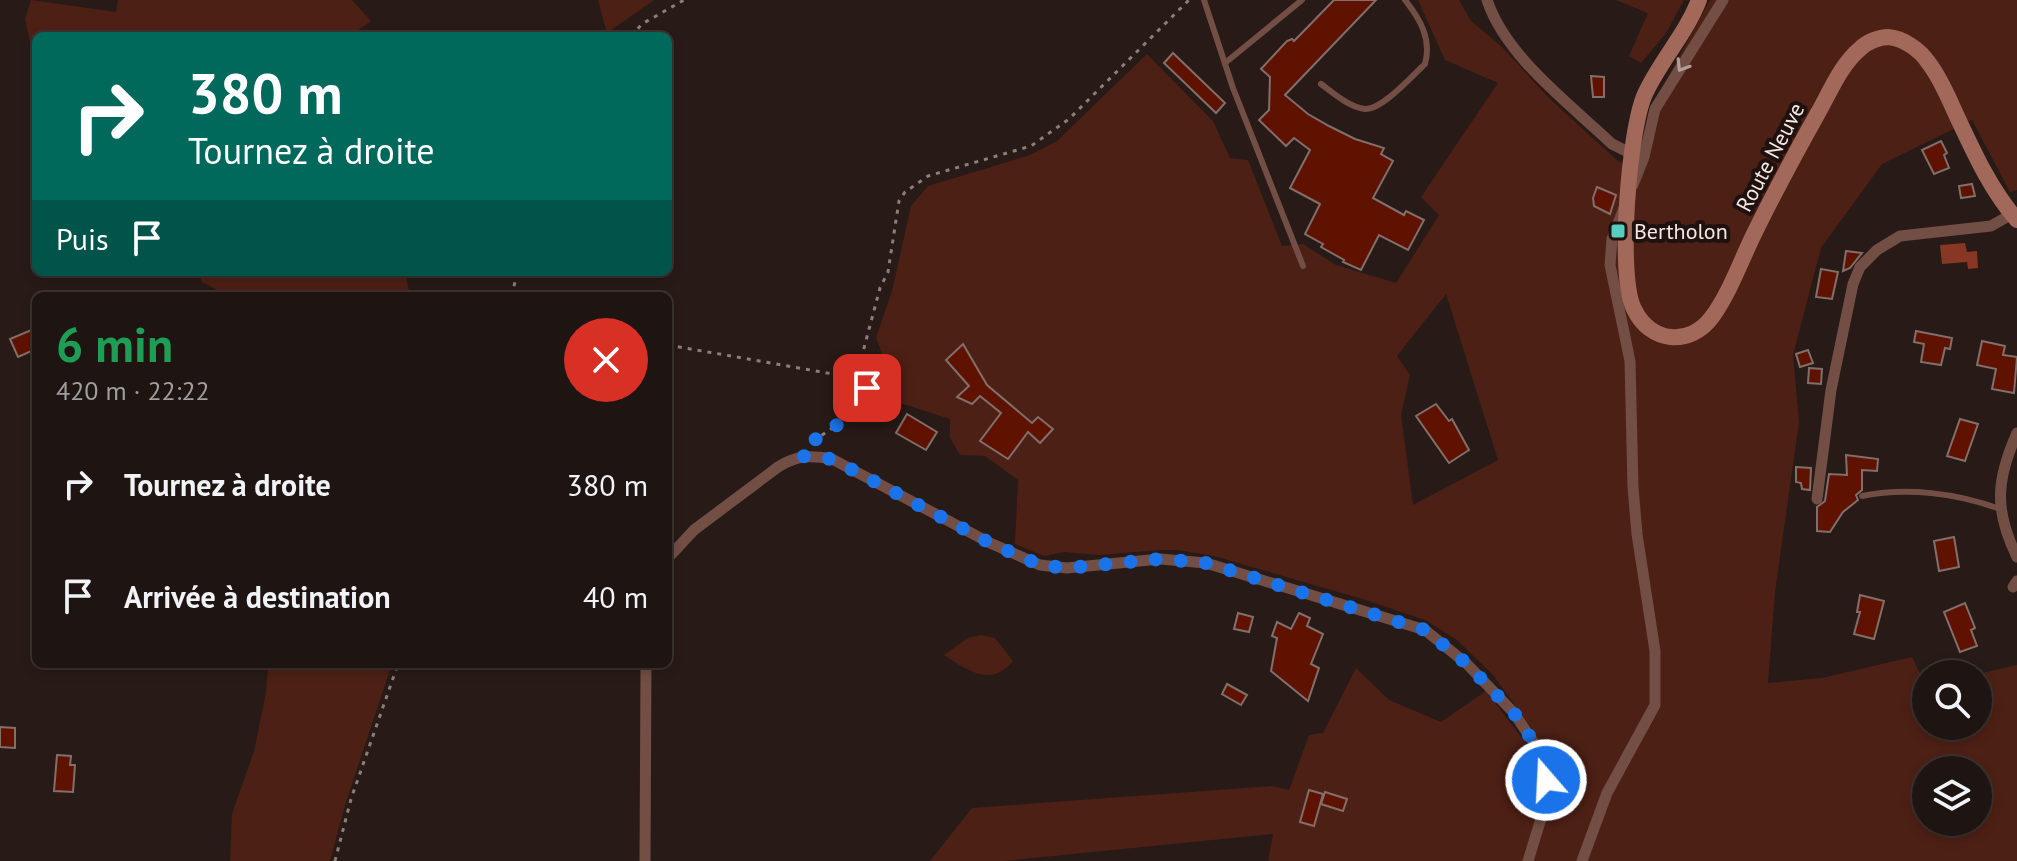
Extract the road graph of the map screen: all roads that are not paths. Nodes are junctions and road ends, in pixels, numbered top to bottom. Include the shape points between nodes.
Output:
1 (1204, 0) edge
2 (1302, 0) edge
3 (1405, 0) edge
4 (1487, 0) edge
5 (1699, 0) edge
6 (1723, 0) edge
7 (1225, 63) junction
8 (1321, 84) dead end
9 (1632, 154) junction
10 (1629, 196) junction
11 (2014, 217) edge
12 (1303, 266) dead end
13 (2017, 433) edge
14 (1862, 496) dead end
15 (1817, 499) dead end
16 (2000, 509) junction
17 (672, 554) edge
18 (2017, 557) edge
19 (646, 668) edge
20 (645, 861) edge
21 (1528, 861) edge
22 (1582, 861) edge

1 - 7 lane
2 - 7 lane
3 - 8 lane via 1426,34 1425,64 1378,106 1364,109
4 - 9 street via 1499,30 1516,52 1612,144
5 - 9 street, Route Neuve via 1645,94
6 -> 10 street via 1655,109
7 - 12 lane
9 - 10 street, Route Neuve
10 - 11 street, Route Neuve via 1626,250 1633,309 1646,326 1666,338 1691,335 1721,302 1775,191 1845,67 1863,45 1887,37 1908,44 1928,61 1989,180
10 - 22 street via 1612,239 1610,265 1630,361 1633,487 1655,651 1655,705 1607,793
11 - 15 street via 1991,226 1900,236 1860,267 1831,390
13 - 16 street via 2005,461
14 - 16 lane via 1907,491
16 - 18 street
17 - 21 street via 694,530 790,459 832,459 1040,565 1067,568 1160,559 1206,563 1425,630 1514,713 1546,761 1547,799
19 - 20 street

